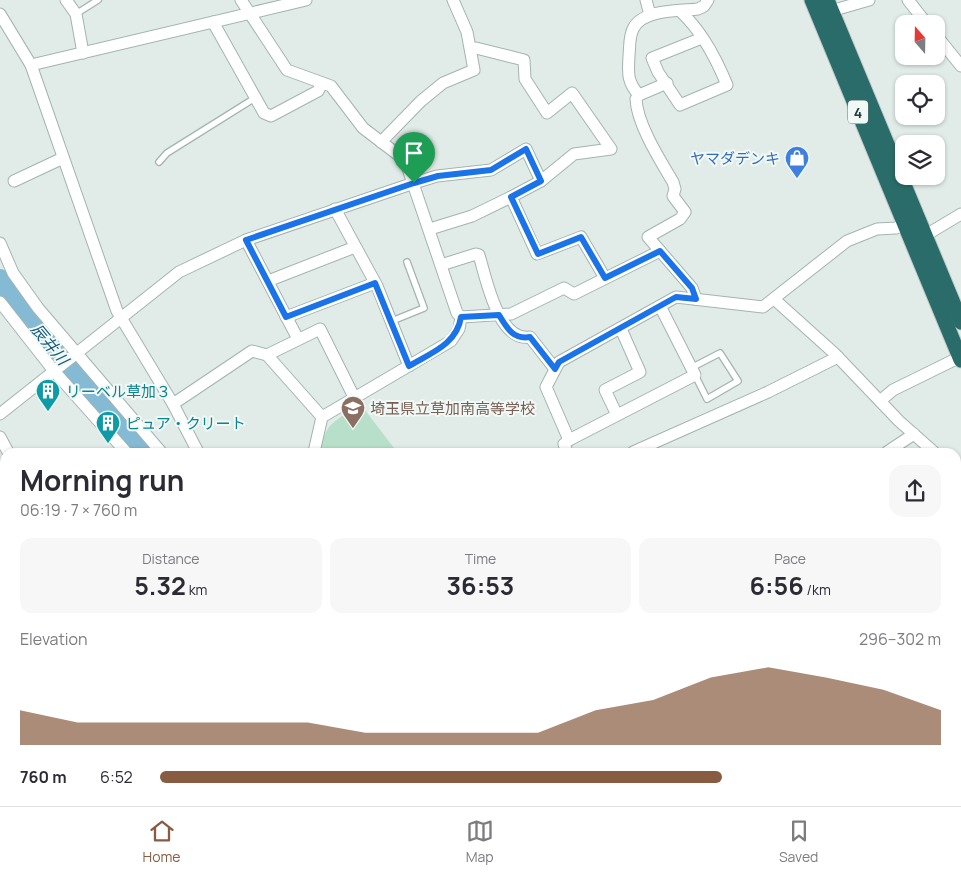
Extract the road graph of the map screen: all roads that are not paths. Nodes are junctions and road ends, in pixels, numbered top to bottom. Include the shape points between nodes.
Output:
1 (66, 0) edge
2 (98, 0) edge
3 (241, 0) edge
4 (306, 0) edge
5 (453, 0) edge
6 (646, 0) edge
7 (708, 0) edge
8 (812, 0) edge
9 (868, 0) edge
10 (908, 0) edge
11 (286, 2) edge
12 (829, 6) edge
13 (680, 11) junction
14 (0, 14) edge
15 (76, 14) junction
16 (249, 14) junction
17 (650, 15) junction
18 (920, 15) edge
19 (213, 22) junction
20 (702, 38) junction
21 (945, 46) edge
22 (472, 50) junction
23 (83, 53) junction
24 (30, 66) junction
25 (961, 66) edge
26 (322, 83) junction
27 (667, 83) junction
28 (639, 95) junction
29 (255, 98) junction
30 (381, 142) junction
31 (62, 158) junction
32 (159, 162) dead end
33 (14, 181) dead end
34 (541, 181) junction
35 (414, 183) junction
36 (511, 197) junction
37 (335, 209) junction
38 (961, 214) edge
39 (912, 220) junction
40 (430, 229) junction
41 (926, 235) junction
42 (246, 240) junction
43 (0, 243) edge
44 (355, 247) junction
45 (660, 251) junction
46 (407, 262) dead end
47 (441, 265) junction
48 (605, 278) junction
49 (268, 281) junction
50 (375, 283) junction
51 (696, 299) junction
52 (774, 299) junction
53 (0, 302) edge
54 (660, 306) junction
55 (499, 315) junction
56 (121, 316) junction
57 (286, 317) junction
58 (461, 317) junction
59 (392, 321) junction
60 (961, 322) edge
61 (621, 329) junction
62 (298, 339) junction
63 (74, 354) junction
64 (267, 355) junction
65 (838, 357) junction
66 (960, 358) edge
67 (409, 366) junction
68 (55, 369) junction
69 (555, 369) junction
70 (693, 372) junction
71 (354, 397) junction
72 (880, 400) junction
73 (173, 404) junction
74 (0, 414) edge
75 (617, 415) junction
76 (322, 417) junction
77 (914, 434) junction
78 (569, 440) junction
79 (123, 448) edge
80 (157, 448) edge
81 (196, 448) edge
82 (315, 448) edge
83 (566, 448) edge
84 (642, 448) edge
85 (893, 448) edge
86 (930, 448) edge

1 - 15 street
2 - 15 lane
3 - 16 street
4 - 11 street
5 - 22 street
6 - 17 street
7 - 13 street via 698,9
8 - 39 highway, 4
9 - 12 street
10 - 18 street
11 - 16 street
12 - 39 highway, 4
13 - 17 street
13 - 20 street
14 - 24 street
15 - 23 street
16 - 19 street
16 - 26 street via 287,70
17 - 28 street via 634,27 630,40 627,76
19 - 23 street
19 - 29 street
20 - 27 street via 652,58
20 - 27 street via 727,85 680,105
21 - 25 street
22 - 30 street via 474,70 443,84 428,95
22 - 34 street via 476,48 524,60 525,80 547,113 572,93 611,149 574,154
23 - 24 street
24 - 31 street
26 - 29 street via 318,91 270,116 264,113
26 - 30 street via 330,86 363,128
27 - 28 street
28 - 45 street via 636,106 673,182 673,196 685,212 680,219 648,237
29 - 32 lane
30 - 35 street via 405,160
31 - 33 street
31 - 56 street
34 - 35 street via 526,149 491,170 438,176
34 - 36 street
35 - 37 street
35 - 40 street
36 - 40 street via 472,216
36 - 48 street via 538,254 581,237
37 - 42 street
37 - 44 street
38 - 41 street
39 - 41 highway, 4
39 - 52 street via 896,228 877,229 847,241
39 - 66 highway, 4
40 - 47 street
41 - 60 highway, 4
42 - 49 street
42 - 56 street via 179,272
43 - 63 street via 13,273
44 - 49 street
44 - 50 street
45 - 48 street
45 - 51 street via 692,288
46 - 59 lane via 424,308
47 - 55 street via 479,254
47 - 58 street
48 - 55 street via 574,294 564,288 511,314
49 - 57 street
50 - 57 street
50 - 59 street
51 - 52 street via 762,307
51 - 54 street via 676,297
52 - 65 street
53 - 68 street
54 - 61 street
54 - 70 street
55 - 58 street
55 - 69 street via 510,332 522,339 530,337
56 - 63 street
56 - 73 street
57 - 62 street
58 - 67 street via 459,330 451,341
59 - 67 street
61 - 69 street via 559,362
61 - 75 street via 640,372 605,390
62 - 64 street
62 - 71 street via 320,329
63 - 68 street
63 - 80 street
64 - 73 street via 252,351
64 - 76 street
65 - 72 street
65 - 84 street
66 - 72 street via 893,390
67 - 71 street
68 - 74 street
68 - 79 street
69 - 78 street via 546,387
70 - 70 lane via 707,399 738,381 720,353
70 - 75 street
71 - 76 street
72 - 77 street
73 - 81 street
75 - 78 street
76 - 82 street
77 - 85 street
77 - 86 street
78 - 83 street via 564,444

